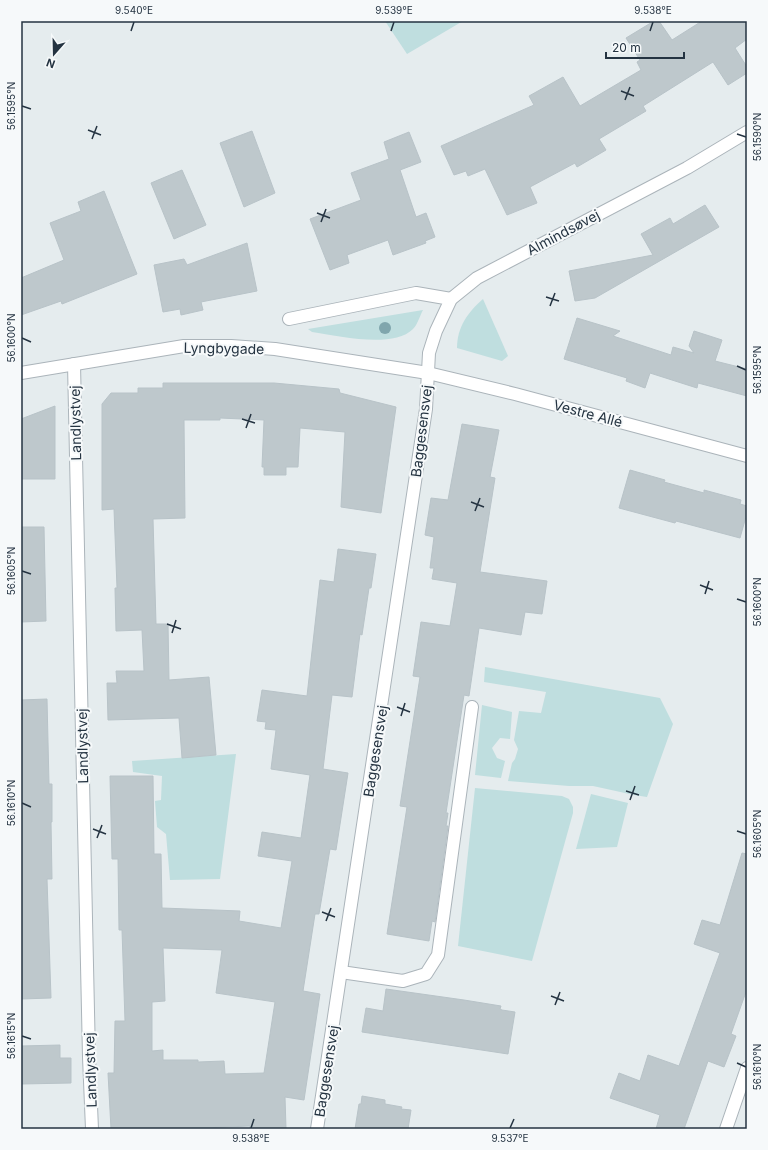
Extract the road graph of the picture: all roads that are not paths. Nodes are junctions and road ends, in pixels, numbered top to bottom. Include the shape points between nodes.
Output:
1 (747, 132) edge
2 (451, 299) junction
3 (289, 319) dead end
4 (74, 364) junction
5 (21, 373) edge
6 (428, 373) junction
7 (747, 456) edge
8 (472, 707) dead end
9 (341, 972) junction
10 (747, 1068) edge
11 (92, 1129) edge
12 (317, 1129) edge
13 (726, 1129) edge

1 - 2 street, Almindsøvej via 687,168 477,278
2 - 3 street via 416,293
2 - 6 street, Almindsøvej via 429,353
4 - 5 street, Lyngbygade
4 - 6 street, Lyngbygade via 184,346 231,346 275,349
4 - 11 street, Landlystvej
6 - 7 street, Vestre Allé
6 - 9 street, Baggesensvej via 426,409
8 - 9 street via 438,955 426,974 403,981
9 - 12 street, Baggesensvej
10 - 13 street

